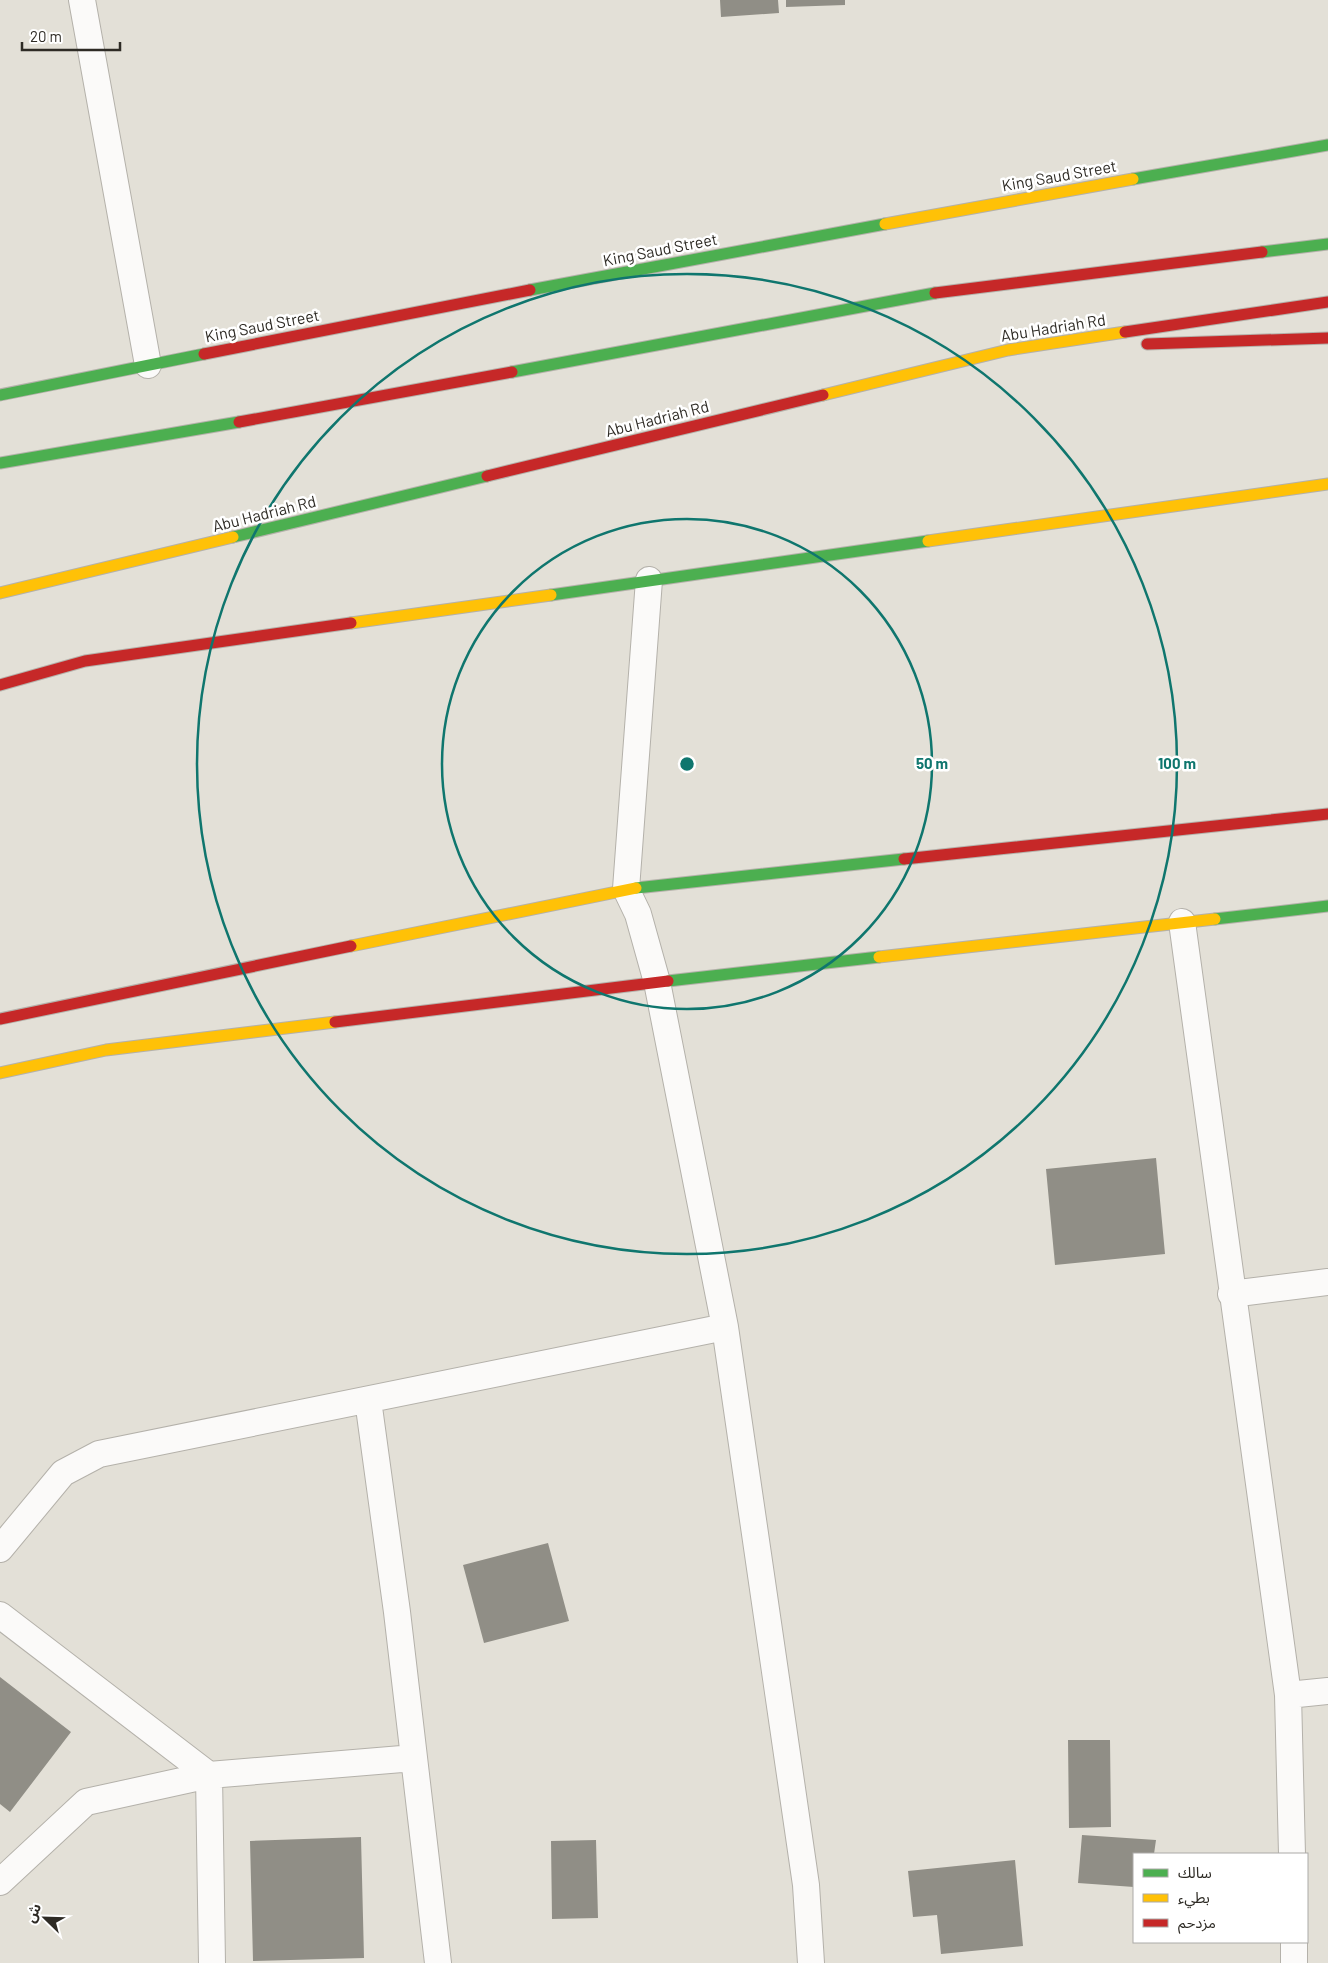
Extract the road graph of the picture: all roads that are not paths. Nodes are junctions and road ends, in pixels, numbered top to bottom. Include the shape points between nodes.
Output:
1 (82, 0) edge
2 (1328, 145) edge
3 (1328, 244) edge
4 (1328, 302) edge
5 (1328, 338) edge
6 (1134, 345) dead end
7 (1114, 346) dead end
8 (1008, 350) junction
9 (148, 365) junction
10 (0, 395) edge
11 (0, 463) edge
12 (1328, 484) edge
13 (649, 580) junction
14 (0, 593) edge
15 (0, 685) edge
16 (1328, 814) edge
17 (626, 889) junction
18 (1328, 906) edge
19 (1182, 922) junction
20 (657, 982) junction
21 (0, 1019) edge
22 (0, 1073) edge
23 (1328, 1282) edge
24 (1231, 1294) junction
25 (725, 1327) junction
26 (368, 1400) junction
27 (0, 1548) edge
28 (0, 1615) edge
29 (1328, 1691) edge
30 (1288, 1695) junction
31 (414, 1758) junction
32 (209, 1775) junction
33 (1292, 1853) edge
34 (0, 1882) edge
35 (1294, 1943) edge
36 (212, 1963) edge
37 (438, 1963) edge
38 (811, 1963) edge
39 (1294, 1963) edge

1 - 9 street
2 - 9 main road, King Saud Street via 945,212
3 - 11 main road via 954,289 310,410
4 - 8 main road, Abu Hadriah Rd
5 - 6 main road
7 - 8 main road
8 - 14 main road, Abu Hadriah Rd
9 - 10 main road, King Saud Street
12 - 13 main road
13 - 15 main road via 85,661
13 - 17 street
16 - 17 main road
17 - 20 street via 638,914
17 - 21 main road
18 - 19 main road
19 - 20 main road
19 - 24 street
20 - 22 main road via 106,1050
20 - 25 street
23 - 24 street
24 - 30 street
25 - 26 street
25 - 38 street via 806,1885
26 - 27 street via 99,1454 63,1473
26 - 31 street
28 - 32 street
29 - 30 street
30 - 33 street
31 - 32 street
31 - 37 street
32 - 34 street via 86,1802
32 - 36 street
35 - 39 street

